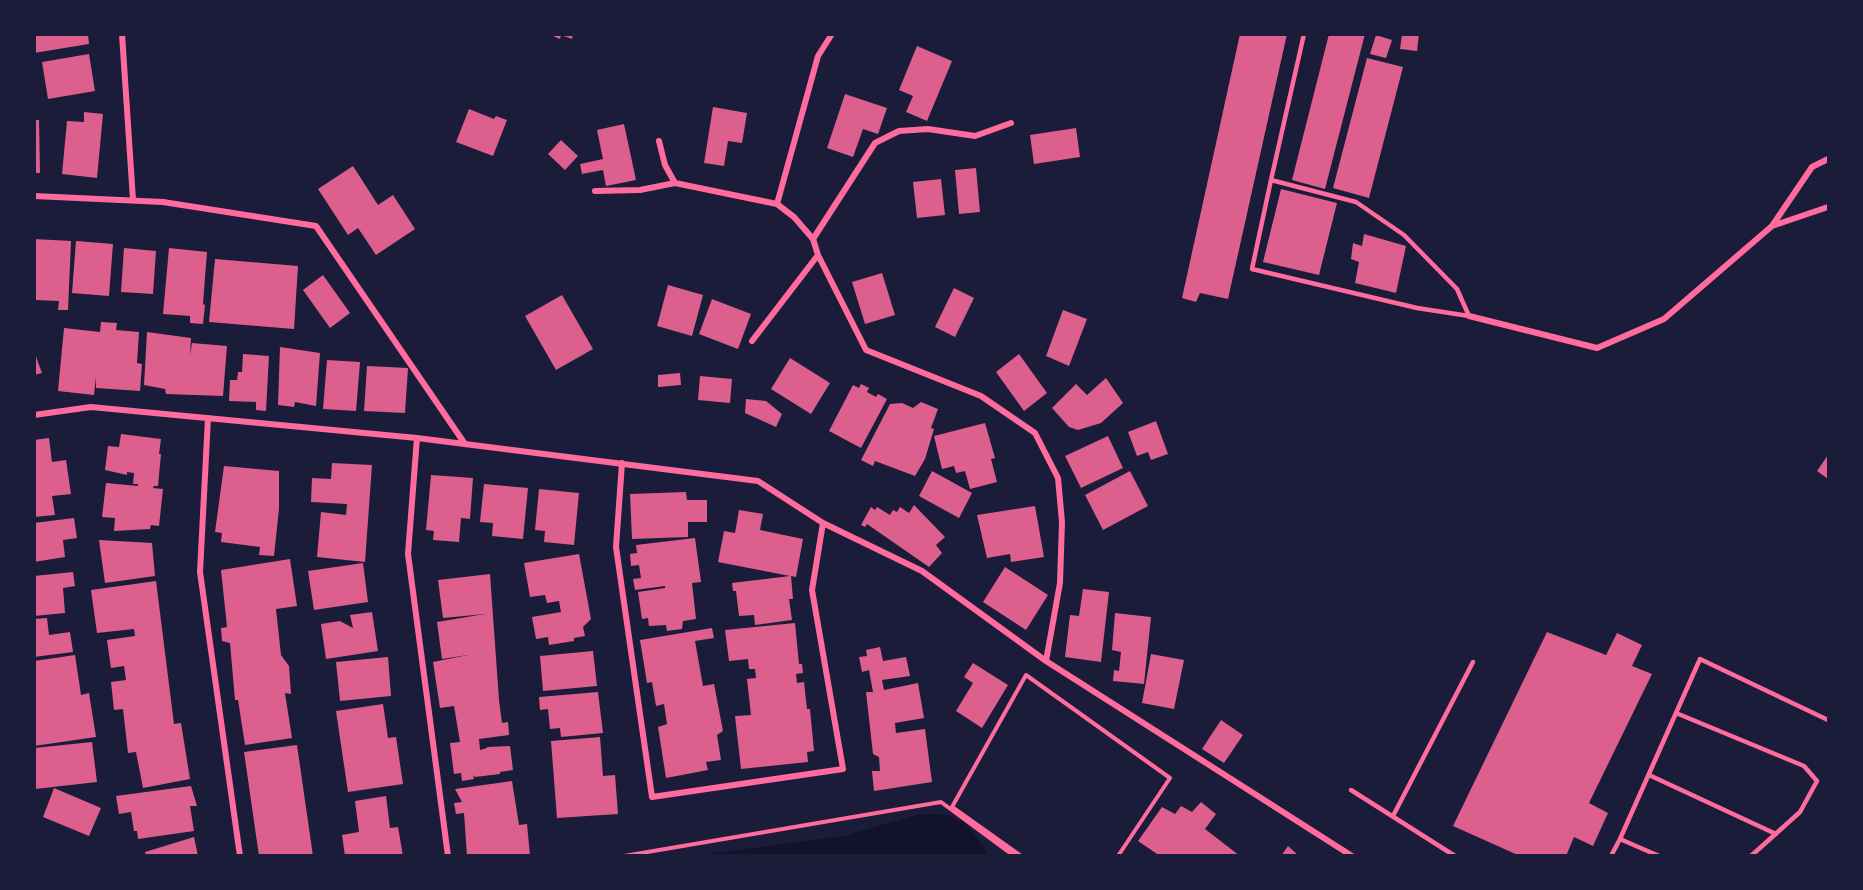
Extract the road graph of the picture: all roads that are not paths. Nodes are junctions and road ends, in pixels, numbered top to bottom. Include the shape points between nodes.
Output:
1 (122, 34) edge
2 (832, 34) edge
3 (1304, 34) edge
4 (1011, 123) dead end
5 (658, 141) dead end
6 (1828, 159) edge
7 (1271, 180) junction
8 (675, 183) junction
9 (595, 191) dead end
10 (34, 196) edge
11 (133, 200) junction
12 (777, 204) junction
13 (1828, 207) edge
14 (1772, 226) junction
15 (813, 239) junction
16 (819, 255) junction
17 (1469, 316) junction
18 (752, 341) dead end
19 (34, 415) edge
20 (208, 418) junction
21 (417, 438) junction
22 (465, 444) junction
23 (622, 463) junction
24 (823, 523) junction
25 (1046, 661) junction
26 (1473, 662) dead end
27 (1676, 713) junction
28 (1828, 720) edge
29 (1649, 775) junction
30 (1350, 790) dead end
31 (1393, 816) junction
32 (1776, 834) junction
33 (1620, 839) junction
34 (240, 855) edge
35 (448, 855) edge
36 (1352, 855) edge
37 (1455, 855) edge
38 (1611, 855) edge
39 (1659, 855) edge
40 (1752, 855) edge

1 - 11 street
2 - 12 street via 818,56
3 - 7 lane
4 - 15 street via 975,136 928,129 899,131 875,143
5 - 8 street
6 - 14 street via 1812,167
7 - 17 lane via 1356,202 1404,236 1458,289
7 - 17 lane via 1251,269 1417,308
8 - 9 street via 640,190
8 - 12 street
10 - 11 street
11 - 22 street via 316,226
12 - 15 street
13 - 14 street
14 - 17 street via 1664,319 1597,348
15 - 16 street
16 - 18 street
16 - 25 street via 866,350 981,396 1035,433 1058,477 1062,522 1060,583
19 - 20 street via 91,406
20 - 21 street
20 - 34 street via 200,573
21 - 22 street
21 - 35 street via 408,554
22 - 23 street
23 - 24 street via 758,480
23 - 24 street via 616,547 652,797 843,769 812,590
24 - 25 street via 922,570
25 - 36 street
26 - 31 lane
27 - 28 lane via 1701,659
27 - 29 lane
27 - 32 lane via 1803,766 1817,781 1800,812
29 - 32 lane
29 - 33 lane
30 - 31 lane
31 - 37 lane
32 - 40 lane
33 - 38 lane
33 - 39 lane

